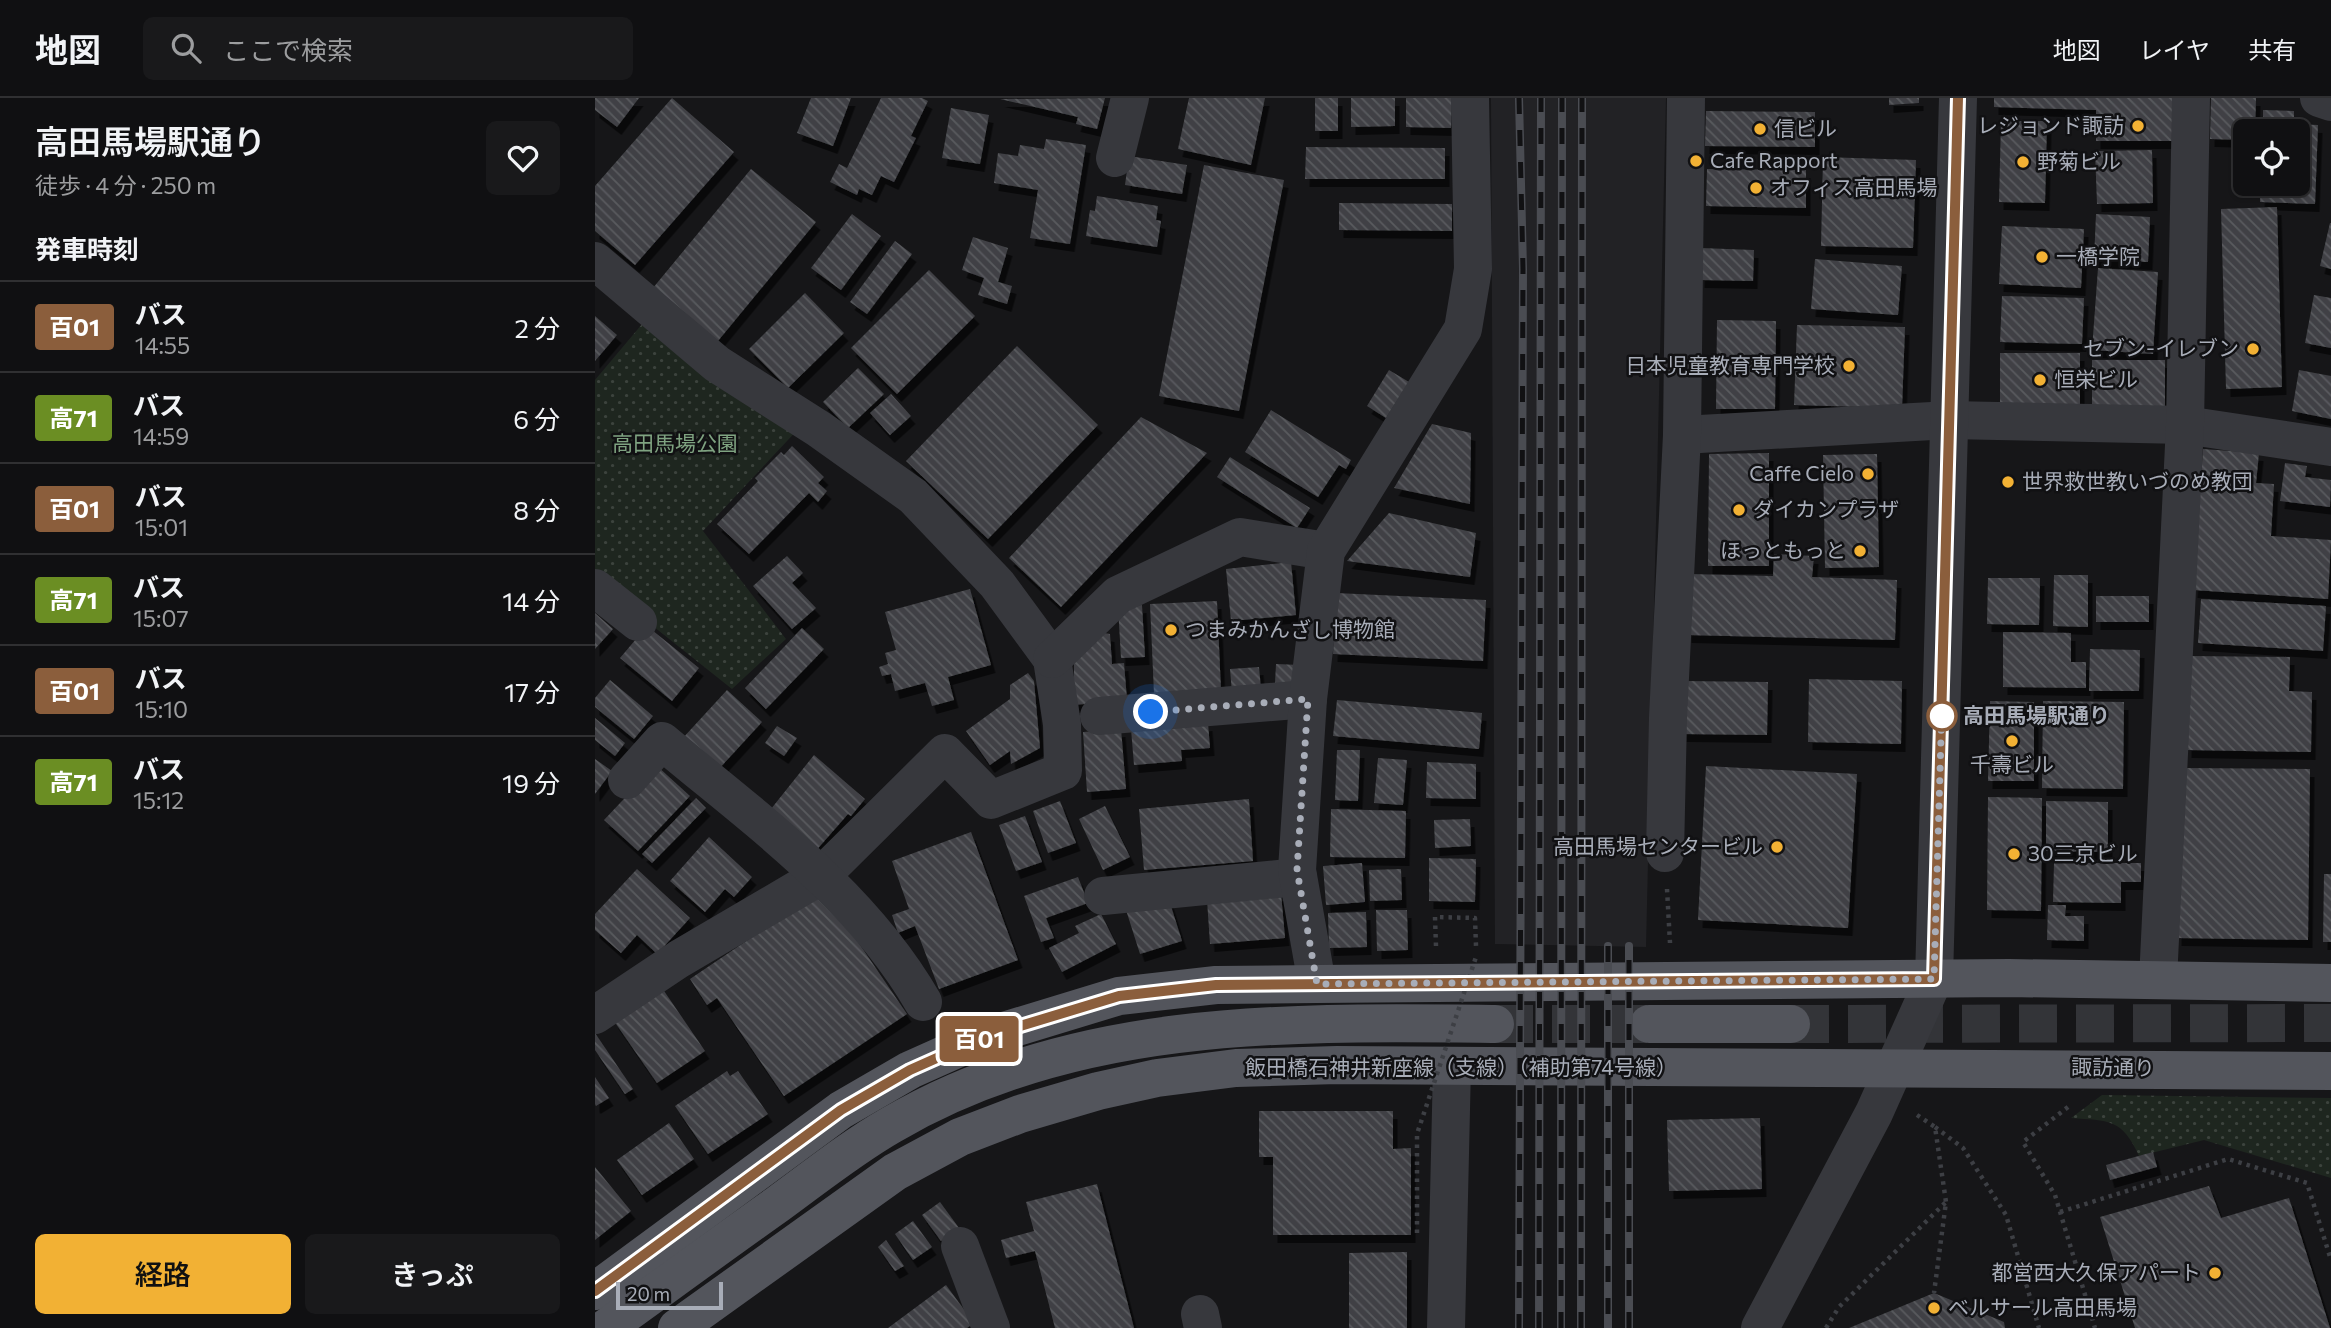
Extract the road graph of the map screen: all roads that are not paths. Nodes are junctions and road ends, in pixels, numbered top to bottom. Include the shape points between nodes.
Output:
1 (1131, 98) edge
2 (1470, 98) edge
3 (1686, 98) edge
4 (1958, 98) edge
5 (2191, 98) edge
6 (2319, 98) edge
7 (2331, 102) edge
8 (1115, 158) dead end
9 (595, 261) edge
10 (1950, 420) junction
11 (2185, 425) junction
12 (1682, 435) junction
13 (2331, 447) edge
14 (1326, 551) junction
15 (595, 588) edge
16 (638, 622) dead end
17 (1052, 659) junction
18 (1308, 699) junction
19 (1099, 716) dead end
20 (627, 780) dead end
21 (1665, 853) road end
22 (822, 875) junction
23 (1299, 877) junction
24 (1103, 896) dead end
25 (1934, 979) junction
26 (2158, 980) junction
27 (2331, 983) edge
28 (1317, 984) junction
29 (923, 1002) dead end
30 (595, 1015) edge
31 (1495, 1024) tunnel mouth
32 (1649, 1024) tunnel mouth
33 (1791, 1024) tunnel mouth
34 (1451, 1066) junction
35 (1894, 1066) junction
36 (2331, 1071) edge
37 (960, 1246) dead end
38 (595, 1291) edge
39 (606, 1328) edge
40 (677, 1328) edge
41 (991, 1328) edge
42 (1446, 1328) edge
43 (1761, 1328) edge

1 - 8 street
2 - 14 street via 1473,269 1463,329
3 - 12 street
4 - 10 street
5 - 11 street
6 - 7 street
9 - 17 street via 717,364 913,496 997,584
10 - 11 street
10 - 12 street
10 - 25 street
11 - 13 street
11 - 26 street
12 - 21 street
14 - 17 street via 1240,537 1118,595
14 - 18 street
15 - 16 street
17 - 22 street via 1062,724 1063,771 991,800 945,753
18 - 19 street
18 - 23 street
20 - 22 street via 662,741
22 - 29 street via 899,961
22 - 30 street via 679,959
23 - 24 street
23 - 28 street
25 - 26 main road
25 - 28 main road
25 - 35 street
26 - 27 main road
28 - 38 main road via 1216,985 1119,996 960,1048 910,1070 841,1110
31 - 39 main road, 飯田橋石神井新座線（支線）（補助第74号線） via 1233,1027 1126,1040 987,1080 892,1125 852,1150
32 - 33 main road, 飯田橋石神井新座線（支線）（補助第74号線）
34 - 35 main road, 飯田橋石神井新座線（支線）（補助第74号線）
34 - 40 main road, 飯田橋石神井新座線（支線）（補助第74号線） via 1236,1068 1157,1078 1020,1114 960,1137 895,1172
34 - 42 street
35 - 36 main road, 諏訪通り
35 - 43 street
37 - 41 street

